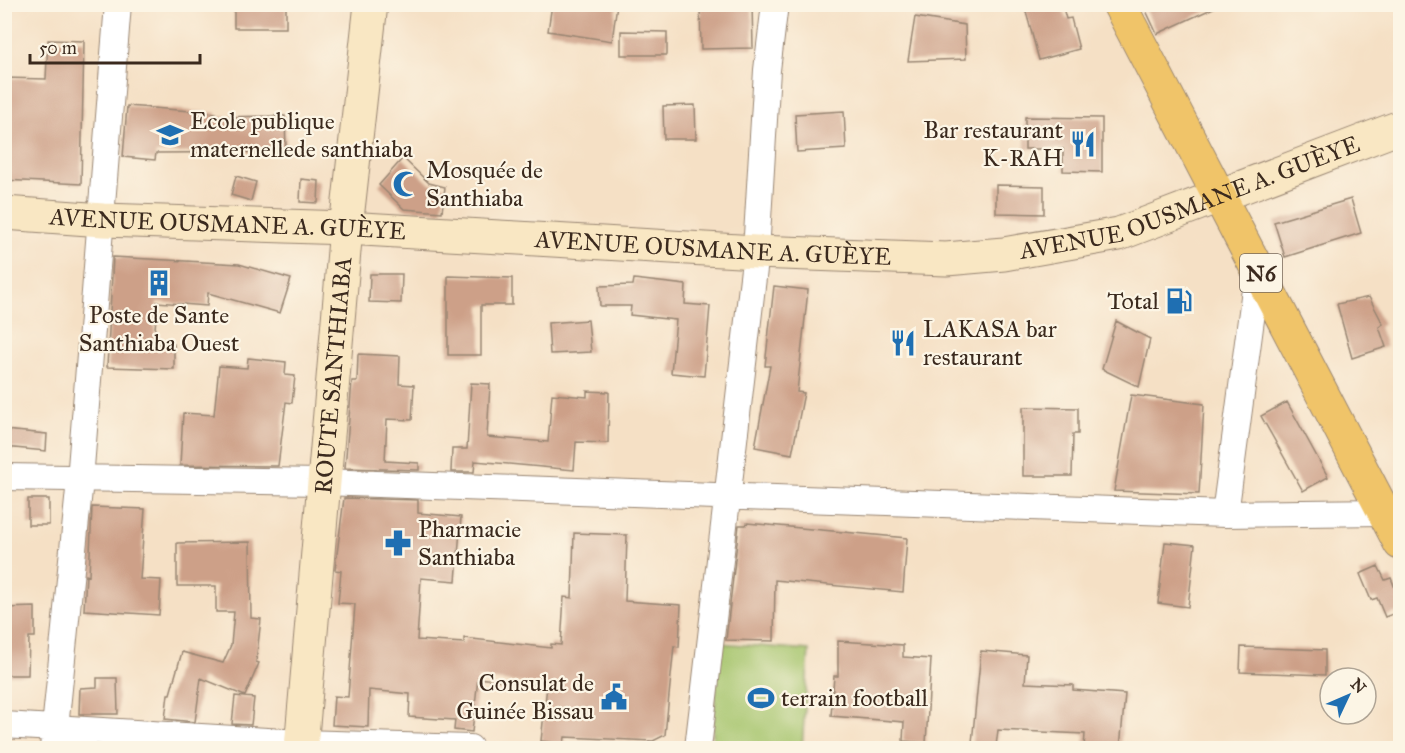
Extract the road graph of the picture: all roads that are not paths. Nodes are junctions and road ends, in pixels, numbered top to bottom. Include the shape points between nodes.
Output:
1 (118, 4) edge
2 (371, 4) edge
3 (775, 4) edge
4 (1119, 4) edge
5 (1401, 127) edge
6 (1220, 198) junction
7 (4, 213) edge
8 (103, 220) junction
9 (346, 228) junction
10 (756, 252) junction
11 (1258, 267) junction
12 (4, 477) edge
13 (80, 480) junction
14 (322, 482) junction
15 (726, 498) junction
16 (1384, 512) junction
17 (1225, 514) junction
18 (1401, 543) edge
19 (4, 724) edge
20 (54, 738) edge
21 (301, 746) edge
22 (470, 748) edge
23 (698, 748) edge

1 - 8 street
2 - 9 street, ROUTE SANTHIABA
3 - 10 street
4 - 6 main road, N6
5 - 6 street, AVENUE OUSMANE A. GUÈYE
6 - 10 street, AVENUE OUSMANE A. GUÈYE via 1119,234 1004,254 906,259
6 - 11 main road, N6
7 - 8 street, AVENUE OUSMANE A. GUÈYE
8 - 9 street, AVENUE OUSMANE A. GUÈYE
8 - 13 street
9 - 10 street, AVENUE OUSMANE A. GUÈYE
9 - 14 street, ROUTE SANTHIABA
10 - 15 street
11 - 16 main road, N6
11 - 17 street
12 - 13 street
13 - 14 street
13 - 20 street
14 - 15 street
14 - 21 street, ROUTE SANTHIABA
15 - 17 street
15 - 23 street
16 - 17 street
16 - 18 main road, N6
19 - 20 street
20 - 21 street
21 - 22 street

